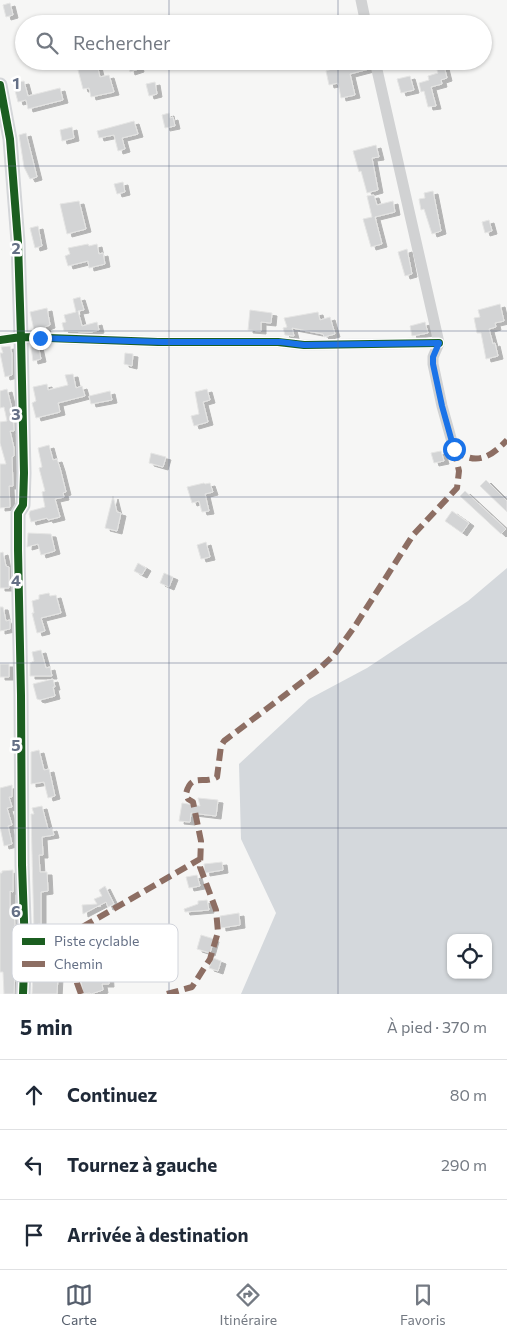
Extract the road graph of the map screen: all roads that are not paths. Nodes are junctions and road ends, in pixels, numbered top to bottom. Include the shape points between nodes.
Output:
1 (361, 0) edge
2 (364, 15) edge
3 (377, 70) edge
4 (0, 85) edge
5 (21, 337) junction
6 (0, 340) edge
7 (439, 343) junction
8 (454, 449) dead end
9 (24, 924) edge

1 - 2 street
3 - 7 street
4 - 5 street via 10,139
5 - 6 street
5 - 7 street via 304,345
5 - 9 street via 24,472 23,505 18,513 18,550
7 - 8 street via 433,364

